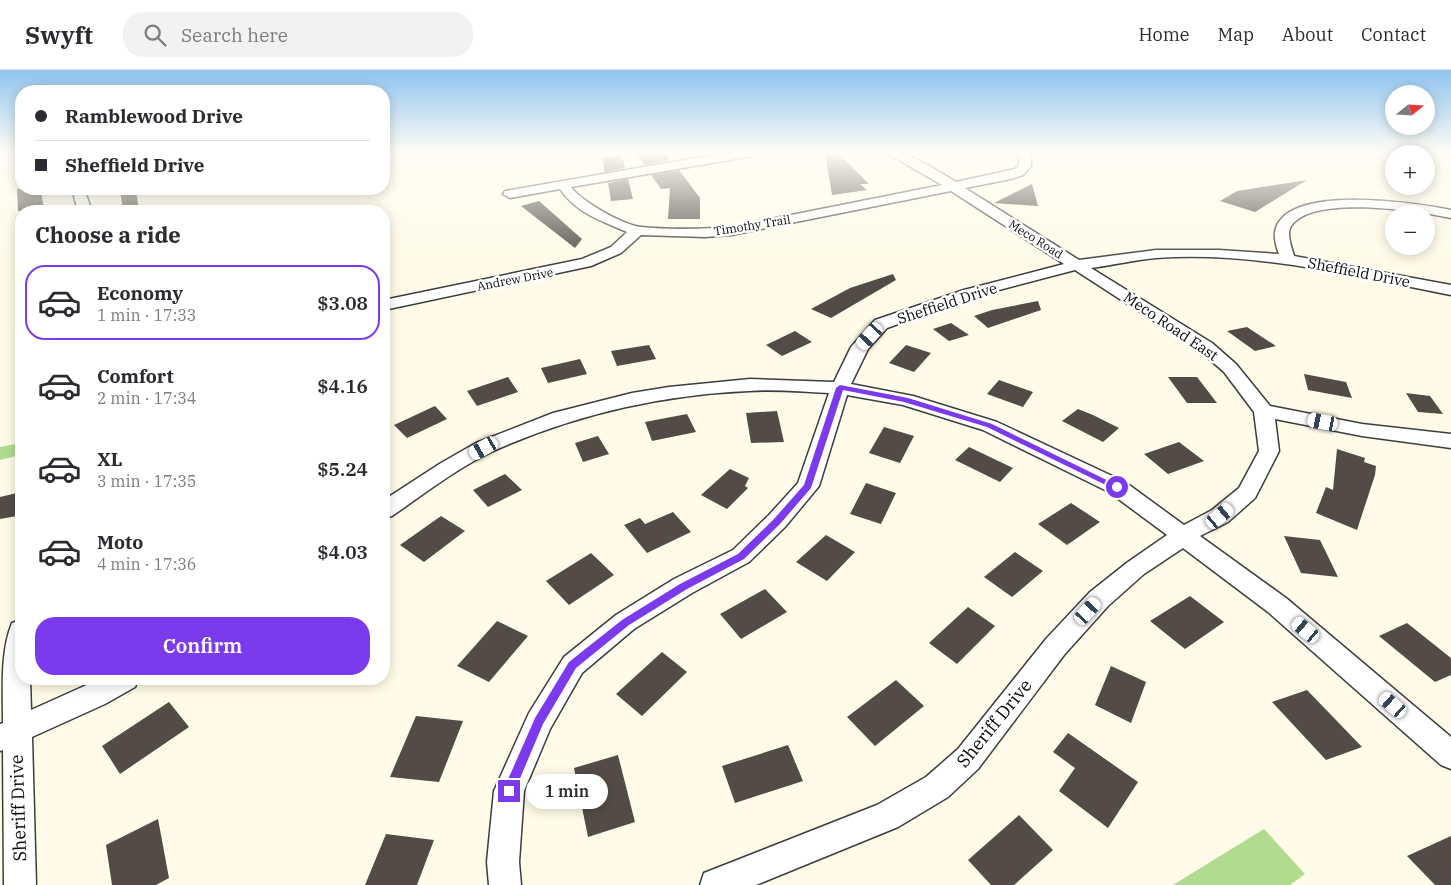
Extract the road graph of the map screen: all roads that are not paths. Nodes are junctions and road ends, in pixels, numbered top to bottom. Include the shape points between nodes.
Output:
1 (536, 190) edge
2 (566, 190) edge
3 (939, 190) edge
4 (959, 190) edge
5 (510, 194) dead end
6 (1451, 214) edge
7 (637, 231) junction
8 (1288, 259) junction
9 (1077, 265) junction
10 (1451, 290) edge
11 (390, 304) edge
12 (840, 388) junction
13 (1264, 411) junction
14 (1451, 441) edge
15 (390, 506) edge
16 (1184, 535) junction
17 (15, 668) edge
18 (114, 685) edge
19 (8, 735) edge
20 (1451, 754) edge
21 (20, 885) edge
22 (505, 885) edge
23 (716, 885) edge

1 - 5 street
2 - 7 street, Timothy Trail via 590,211
3 - 7 street, Timothy Trail via 731,231
4 - 9 street, Meco Road
6 - 8 street via 1379,203 1315,208 1294,214 1283,226
7 - 11 street, Andrew Drive via 616,250 586,264
8 - 9 street, Sheffield Drive via 1190,253
8 - 10 street, Sheffield Drive
9 - 12 street, Sheffield Drive via 954,298 881,324 860,347
9 - 13 street, Meco Road East via 1206,347 1230,368
12 - 15 street via 750,385 668,393 560,417 484,448
12 - 16 street via 906,400 990,426 1117,487
12 - 22 street, Sheffield Drive via 808,486 777,521 741,556 683,586 625,622 573,665 539,722 509,791 503,862
13 - 14 street via 1362,430
13 - 16 street via 1269,451 1247,493 1220,516
16 - 20 street via 1277,605
16 - 23 street, Sheriff Drive via 1136,568 1099,599 1055,647 968,759 937,787 888,816
17 - 19 street, Sheriff Drive
18 - 19 street
19 - 21 street, Sheriff Drive

